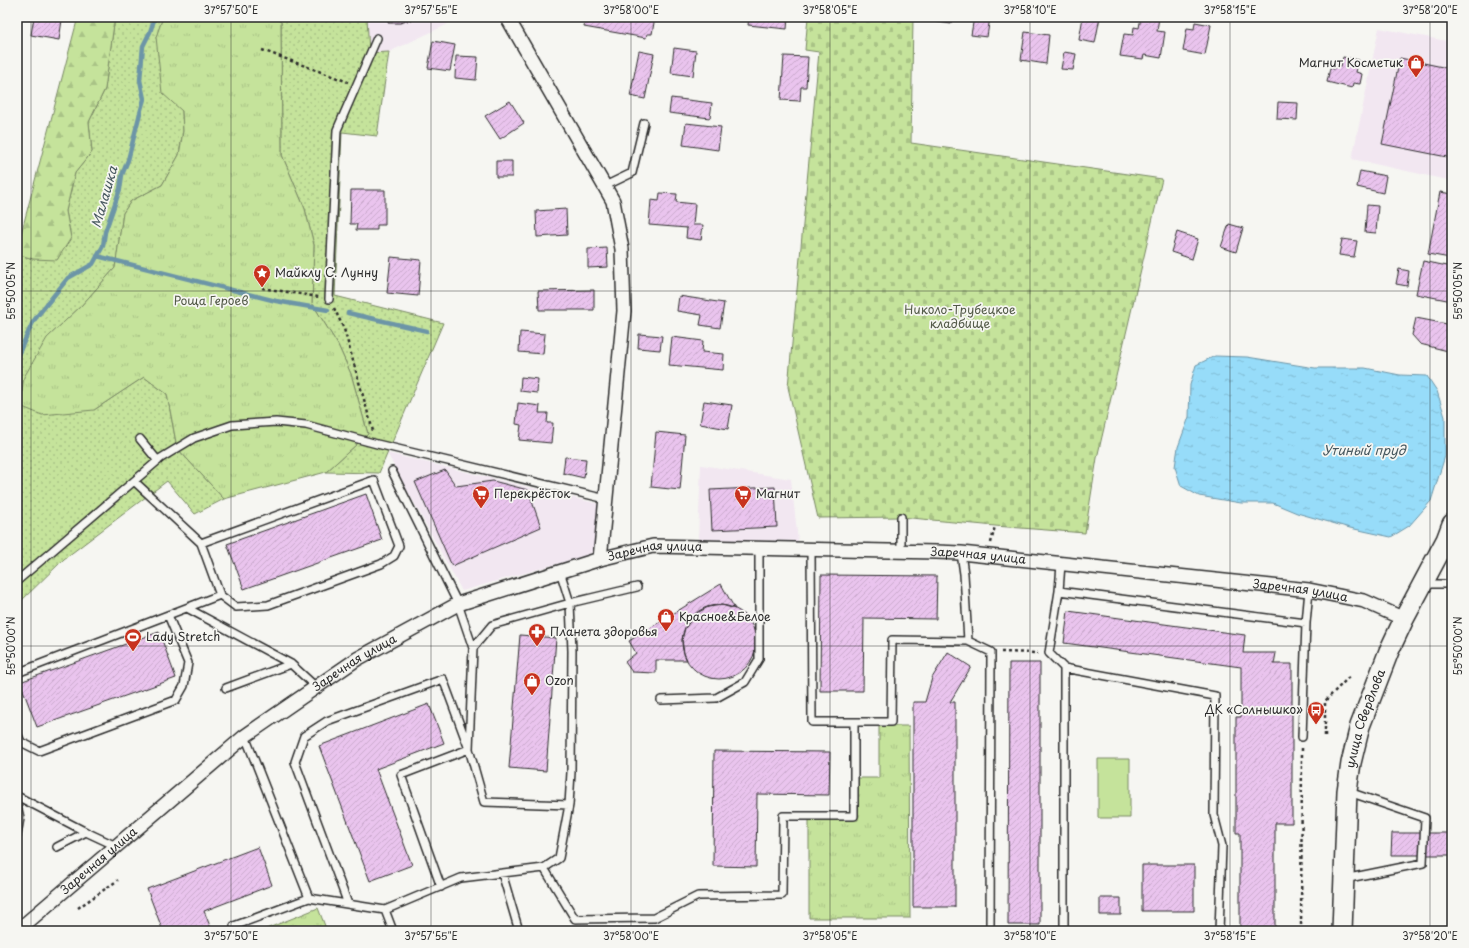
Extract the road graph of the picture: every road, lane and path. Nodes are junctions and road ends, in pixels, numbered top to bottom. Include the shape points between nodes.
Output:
1 (507, 17) edge
2 (377, 38) dead end
3 (262, 50) dead end
4 (358, 86) junction
5 (644, 123) dead end
6 (605, 186) junction
7 (262, 288) dead end
8 (330, 299) joint
9 (338, 316) dead end
10 (140, 439) dead end
11 (376, 444) junction
12 (158, 461) junction
13 (392, 471) dead end
14 (134, 481) junction
15 (606, 499) junction
16 (901, 517) dead end
17 (1452, 524) edge
18 (201, 543) junction
19 (759, 548) junction
20 (811, 549) junction
21 (901, 551) junction
22 (961, 553) junction
23 (600, 559) junction
24 (1061, 564) junction
25 (560, 571) junction
26 (17, 581) edge
27 (1422, 584) junction
28 (1452, 584) edge
29 (637, 587) dead end
30 (1309, 590) junction
31 (1058, 591) junction
32 (220, 595) junction
33 (570, 603) junction
34 (458, 604) junction
35 (187, 608) junction
36 (168, 615) junction
37 (1404, 619) junction
38 (1306, 624) junction
39 (968, 641) junction
40 (473, 648) junction
41 (991, 652) junction
42 (1049, 653) junction
43 (291, 664) junction
44 (1064, 668) junction
45 (17, 673) edge
46 (1350, 676) dead end
47 (316, 687) junction
48 (226, 688) dead end
49 (660, 700) dead end
50 (854, 723) junction
51 (17, 733) edge
52 (246, 736) junction
53 (1325, 736) dead end
54 (1302, 737) joint
55 (469, 749) junction
56 (1347, 791) junction
57 (17, 796) edge
58 (17, 804) edge
59 (568, 805) junction
60 (86, 832) junction
61 (17, 835) edge
62 (116, 846) junction
63 (57, 847) dead end
64 (544, 868) junction
65 (502, 873) junction
66 (1344, 879) junction
67 (118, 880) dead end
68 (441, 887) junction
69 (309, 898) junction
70 (348, 904) junction
71 (78, 908) dead end
72 (385, 910) junction
73 (17, 931) edge
74 (236, 931) edge
75 (393, 931) edge
76 (519, 931) edge
77 (990, 931) edge
78 (1064, 931) edge
79 (1219, 931) edge
80 (1301, 931) edge
81 (1342, 931) edge

1 - 6 street
2 - 4 lane
3 - 4 path
4 - 8 lane via 337,130
5 - 6 lane via 632,173
6 - 15 street via 613,201 622,249 624,311
7 - 8 path
9 - 11 path via 344,329
10 - 12 lane
11 - 12 lane via 306,425 276,422 232,425 194,438
11 - 15 lane
12 - 14 lane
13 - 34 lane
14 - 18 lane
14 - 26 lane
15 - 23 street
16 - 21 lane
17 - 27 main road, улица Свердлова
18 - 32 lane
18 - 32 lane via 374,480 399,546 394,556 380,564 268,605 236,607
19 - 20 street, Заречная улица
19 - 23 street, Заречная улица via 653,546
19 - 49 lane via 759,659 745,682 716,698
20 - 21 street, Заречная улица
20 - 50 lane via 812,722
21 - 22 street, Заречная улица
22 - 24 street, Заречная улица
22 - 39 lane
23 - 25 street, Заречная улица
24 - 30 street, Заречная улица
24 - 31 lane
25 - 33 lane
25 - 34 street, Заречная улица
27 - 28 lane
27 - 37 main road, улица Свердлова
29 - 33 lane
30 - 37 street, Заречная улица via 1364,602
30 - 38 lane
31 - 38 lane
31 - 42 lane
32 - 35 lane
33 - 40 lane via 492,625
33 - 59 lane via 571,772
34 - 40 lane
34 - 47 street, Заречная улица via 357,659
35 - 36 lane
35 - 43 lane
36 - 45 lane
36 - 51 lane via 188,663 184,686 176,700 38,752 21,742
37 - 56 main road, улица Свердлова via 1389,650 1360,726
38 - 54 lane
39 - 41 lane
39 - 50 lane via 892,640 890,722
40 - 55 lane
41 - 42 path
41 - 77 lane
42 - 44 lane
43 - 47 lane
43 - 48 lane
44 - 78 lane
44 - 79 lane via 1215,696 1214,815 1222,846
46 - 53 path via 1325,701
47 - 52 street, Заречная улица
50 - 64 lane via 854,816 783,816 782,895 698,896 654,918 575,919
52 - 62 street, Заречная улица
52 - 69 lane
54 - 80 path
55 - 59 lane via 484,802
55 - 68 lane via 401,775
55 - 70 lane via 443,679 327,721 304,736 295,762
56 - 66 main road, улица Свердлова
56 - 66 lane via 1425,818 1423,863
57 - 60 lane
58 - 61 lane via 20,818
59 - 64 lane via 559,858
60 - 62 lane
60 - 63 lane
62 - 73 street, Заречная улица
64 - 65 lane
65 - 68 lane via 461,878
65 - 76 lane
66 - 81 main road, улица Свердлова
67 - 71 path
68 - 72 lane
69 - 70 lane
69 - 74 lane via 234,926
70 - 72 lane
72 - 75 lane

